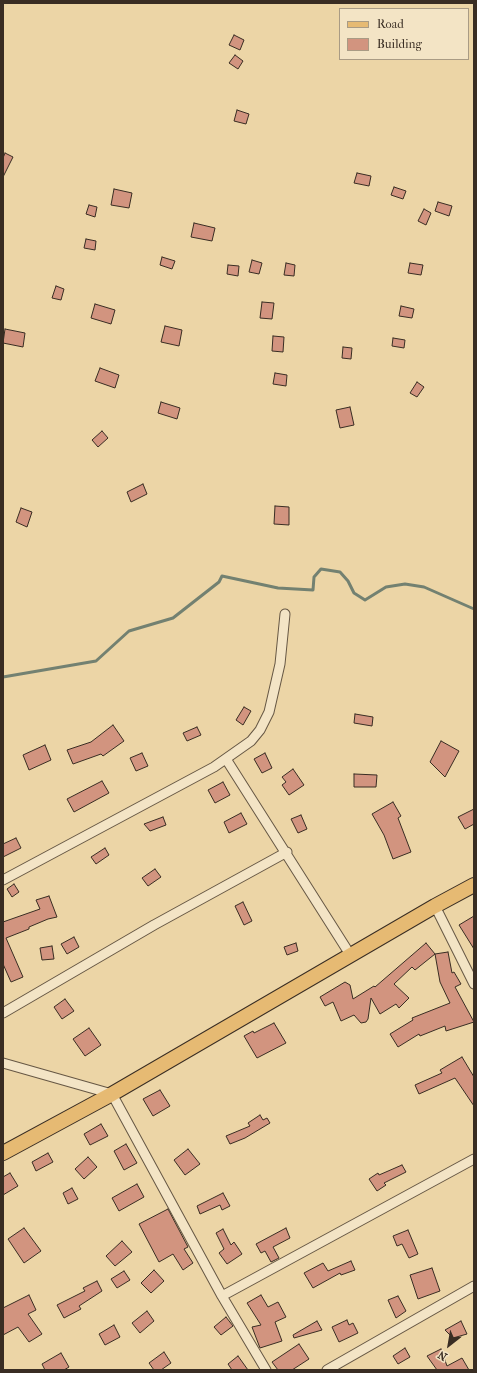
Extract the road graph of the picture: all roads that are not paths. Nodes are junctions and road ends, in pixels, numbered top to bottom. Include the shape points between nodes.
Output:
1 (285, 614) dead end
2 (226, 759) junction
3 (287, 852) junction
4 (3, 880) edge
5 (474, 886) edge
6 (434, 906) junction
7 (350, 956) junction
8 (474, 984) edge
9 (3, 1013) edge
10 (3, 1063) edge
11 (112, 1094) junction
12 (3, 1153) edge
13 (474, 1160) edge
14 (474, 1286) edge
15 (222, 1296) junction
16 (266, 1370) edge
17 (327, 1370) edge

1 - 2 street via 280,664 269,712 251,741
2 - 3 street
2 - 4 street
3 - 7 street
3 - 9 street via 154,925
5 - 6 main road
6 - 7 main road
6 - 8 street
7 - 11 main road
10 - 11 street
11 - 12 main road
11 - 15 street
13 - 15 street
14 - 17 street
15 - 16 street

